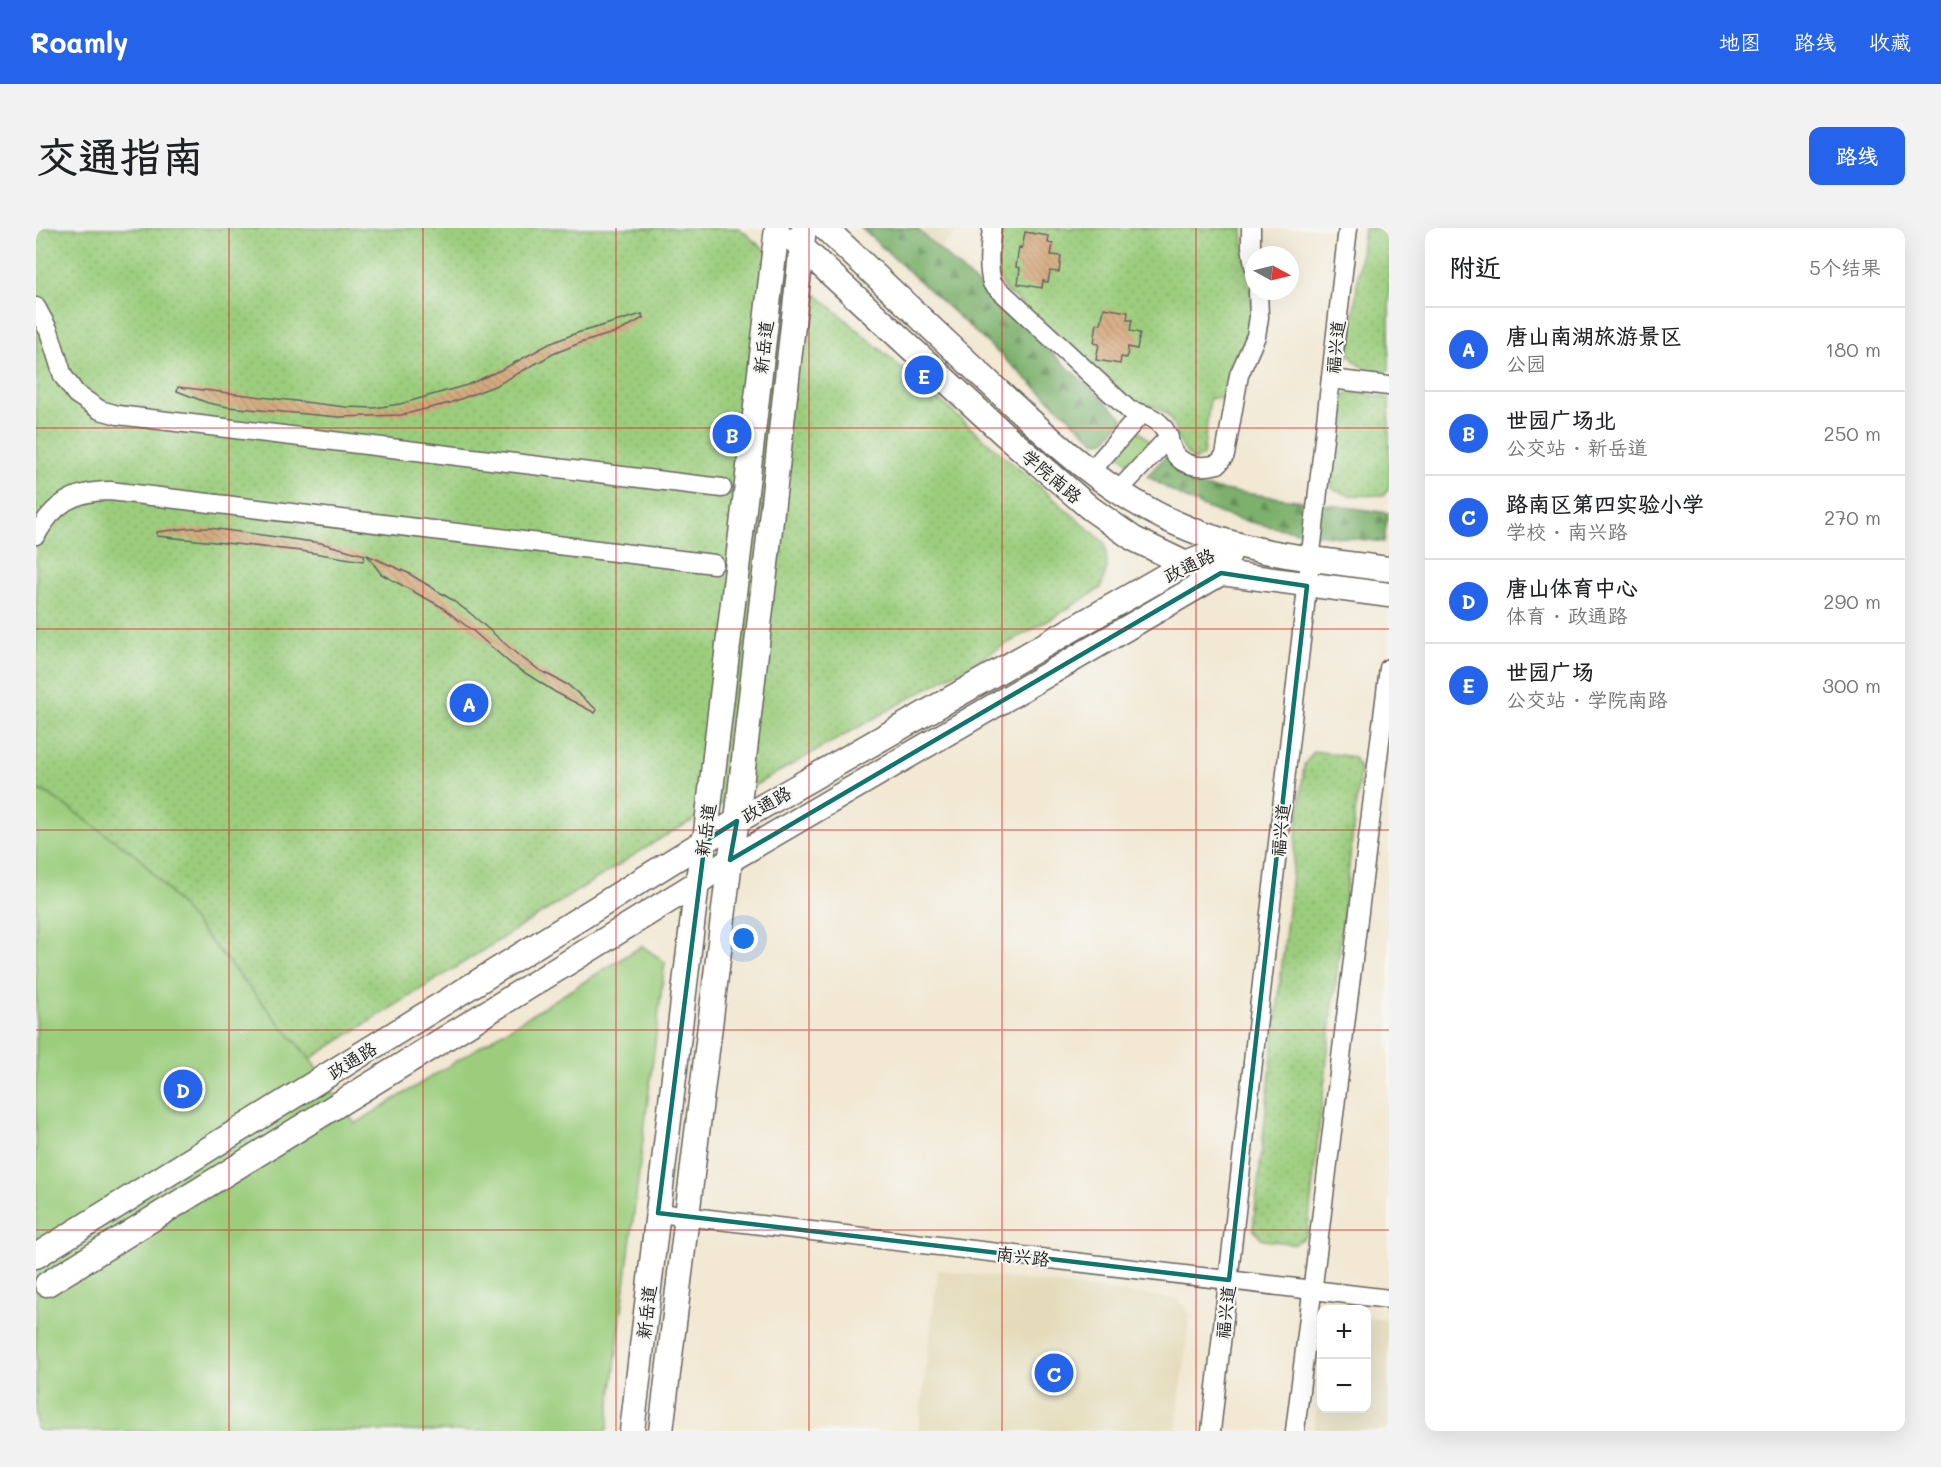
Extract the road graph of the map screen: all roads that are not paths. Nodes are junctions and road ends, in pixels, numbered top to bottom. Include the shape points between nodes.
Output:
1 (777, 228) edge
2 (782, 228) edge
3 (825, 228) edge
4 (992, 228) edge
5 (1251, 228) edge
6 (1348, 228) edge
7 (803, 238) edge
8 (1251, 246) edge
9 (1258, 300) edge
10 (36, 307) edge
11 (1331, 379) junction
12 (1389, 386) edge
13 (1142, 414) junction
14 (1169, 437) junction
15 (1091, 471) junction
16 (722, 488) dead end
17 (1117, 492) junction
18 (36, 535) edge
19 (1233, 545) junction
20 (1311, 559) junction
21 (714, 564) dead end
22 (1186, 564) junction
23 (1389, 569) edge
24 (1221, 573) junction
25 (1307, 586) junction
26 (1389, 595) edge
27 (1389, 668) edge
28 (737, 821) junction
29 (705, 841) junction
30 (730, 860) junction
31 (697, 883) junction
32 (356, 1057) junction
33 (377, 1080) junction
34 (658, 1213) junction
35 (687, 1216) junction
36 (36, 1256) edge
37 (1229, 1280) junction
38 (47, 1284) dead end
39 (1313, 1290) junction
40 (1389, 1299) edge
41 (632, 1431) edge
42 (661, 1431) edge
43 (1211, 1431) edge
44 (1295, 1431) edge

1 - 29 main road, 新岳道
2 - 7 main road, 学院南路
3 - 15 main road, 学院南路 via 1031,422
4 - 13 street via 992,283 1129,410
5 - 8 street
6 - 11 street, 福兴道
7 - 22 main road, 学院南路 via 1004,434 1082,501 1134,539
7 - 28 main road, 新岳道
9 - 14 street via 1256,336 1239,375 1225,455 1218,464 1187,464 1174,453
10 - 16 street via 49,331 63,376 76,394 100,410 118,415
11 - 12 street
11 - 20 street, 福兴道
13 - 14 street via 1163,426
13 - 15 street
14 - 17 street
15 - 17 main road, 学院南路
17 - 19 main road, 学院南路 via 1179,525
18 - 21 street via 46,518 64,502 92,491 110,491
19 - 20 main road, 学院南路
19 - 22 main road, 政通路
19 - 24 main road, 政通路
20 - 23 main road, 学院南路
20 - 25 street, 福兴道
22 - 24 main road, 学院南路
22 - 28 main road, 政通路
24 - 25 main road, 学院南路
24 - 30 main road, 政通路
25 - 26 main road, 学院南路
25 - 37 street, 福兴道
27 - 39 street
28 - 29 main road, 政通路
28 - 30 main road, 新岳道
29 - 31 main road, 新岳道
29 - 32 main road, 政通路
30 - 31 main road, 政通路
30 - 35 main road, 新岳道
31 - 33 main road, 政通路
31 - 34 main road, 新岳道
32 - 33 main road
32 - 36 main road, 政通路
33 - 38 main road, 政通路
34 - 35 street, 南兴路
34 - 41 main road, 新岳道
35 - 37 street, 南兴路
35 - 42 main road, 新岳道
37 - 39 street, 南兴路
37 - 43 street, 福兴道
39 - 40 street, 南兴路
39 - 44 street

